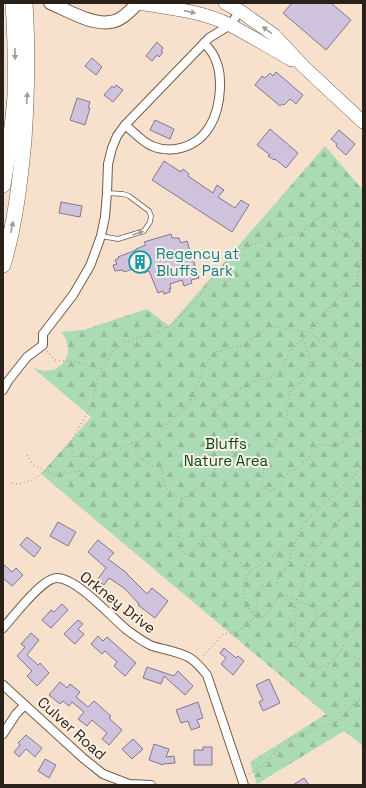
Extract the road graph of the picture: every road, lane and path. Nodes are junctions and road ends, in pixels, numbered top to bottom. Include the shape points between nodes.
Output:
1 (25, 3) edge
2 (50, 3) edge
3 (137, 3) edge
4 (225, 3) edge
5 (240, 11) junction
6 (18, 13) edge
7 (230, 25) junction
8 (204, 43) junction
9 (304, 67) junction
10 (363, 122) edge
11 (125, 125) junction
12 (3, 185) edge
13 (108, 193) junction
14 (101, 236) junction
15 (362, 248) edge
16 (362, 262) edge
17 (3, 265) edge
18 (310, 332) junction
19 (303, 339) junction
20 (43, 345) junction
21 (363, 366) edge
22 (102, 369) junction
23 (3, 390) edge
24 (190, 400) junction
25 (214, 410) junction
26 (363, 430) edge
27 (132, 443) junction
28 (69, 445) junction
29 (27, 455) dead end
30 (97, 459) junction
31 (363, 465) edge
32 (45, 471) junction
33 (12, 483) dead end
34 (363, 494) edge
35 (182, 499) junction
36 (296, 540) junction
37 (249, 572) junction
38 (363, 580) edge
39 (296, 602) junction
40 (320, 616) junction
41 (255, 617) junction
42 (363, 623) edge
43 (3, 628) edge
44 (296, 647) junction
45 (341, 650) junction
46 (363, 661) edge
47 (197, 662) junction
48 (3, 685) edge
49 (363, 698) edge
50 (25, 705) junction
51 (3, 734) edge
52 (243, 782) edge
53 (151, 785) edge

1 - 6 highway
2 - 3 street via 98,22 111,22 122,17
3 -> 7 main road via 202,15
4 - 5 main road
5 - 7 street
9 -> 5 main road via 274,35
6 -> 12 highway via 15,96
17 -> 6 highway via 12,228 22,162 27,90
7 - 8 street
7 - 9 main road
8 - 11 street
8 - 11 street via 216,60 220,72 220,101 216,117 204,134 183,148 162,149 142,140
9 - 10 main road
11 - 13 street via 112,148 108,164
13 - 14 street
14 -> 13 lane via 118,239 144,231 151,216 149,211 129,196
14 - 20 street via 82,280 43,334
15 - 16 path
15 - 22 path via 342,233 330,228 319,217 300,233 251,245 235,254 222,266 197,299 171,325 157,333 127,341 113,351
16 - 18 path via 356,284 339,296
18 - 19 path
18 - 21 path via 342,355
18 - 24 path via 270,326 241,346 218,351 206,365
19 - 25 path via 289,352 280,370 271,377 252,382 240,389
19 - 26 path via 310,361 307,375 290,392 285,427 276,439 262,474 262,483 268,492 276,489 288,474 301,465 320,445 337,445
20 - 22 path via 56,360 83,363
20 - 23 street via 26,357
22 - 28 path via 92,405
24 - 25 path via 197,399
24 - 27 path via 183,410 150,437
25 - 35 path via 232,436 236,447 213,473
27 - 30 path
27 - 35 path via 138,458 151,466 163,469 163,483
28 - 30 path via 74,457 86,456
28 - 32 path
29 - 32 path via 33,465
30 - 32 path via 84,470 55,475
31 - 36 path via 356,475 302,527
32 - 33 path via 32,480
34 - 39 path via 307,558 304,584
35 - 37 path via 178,546 184,554 192,554 205,536 214,536
36 - 37 path
36 - 41 path via 287,567 275,586 262,586
37 - 41 path via 244,584 244,601
38 - 40 path
39 - 40 path via 312,606
39 - 41 path via 286,594 282,595 266,616
39 - 44 path
40 - 44 path
41 - 47 path via 237,632 223,634
42 - 45 path via 349,632
43 - 47 street, Orkney Drive via 37,590 48,580 57,578 78,586 128,630 150,645 184,654
44 - 45 path via 309,665 316,669 331,663
45 - 46 path
47 - 52 street, Orkney Drive via 207,674
48 - 50 street, Culver Road
49 - 52 path via 338,721 286,741
50 - 51 street
50 - 53 street, Culver Road via 103,774 129,784

